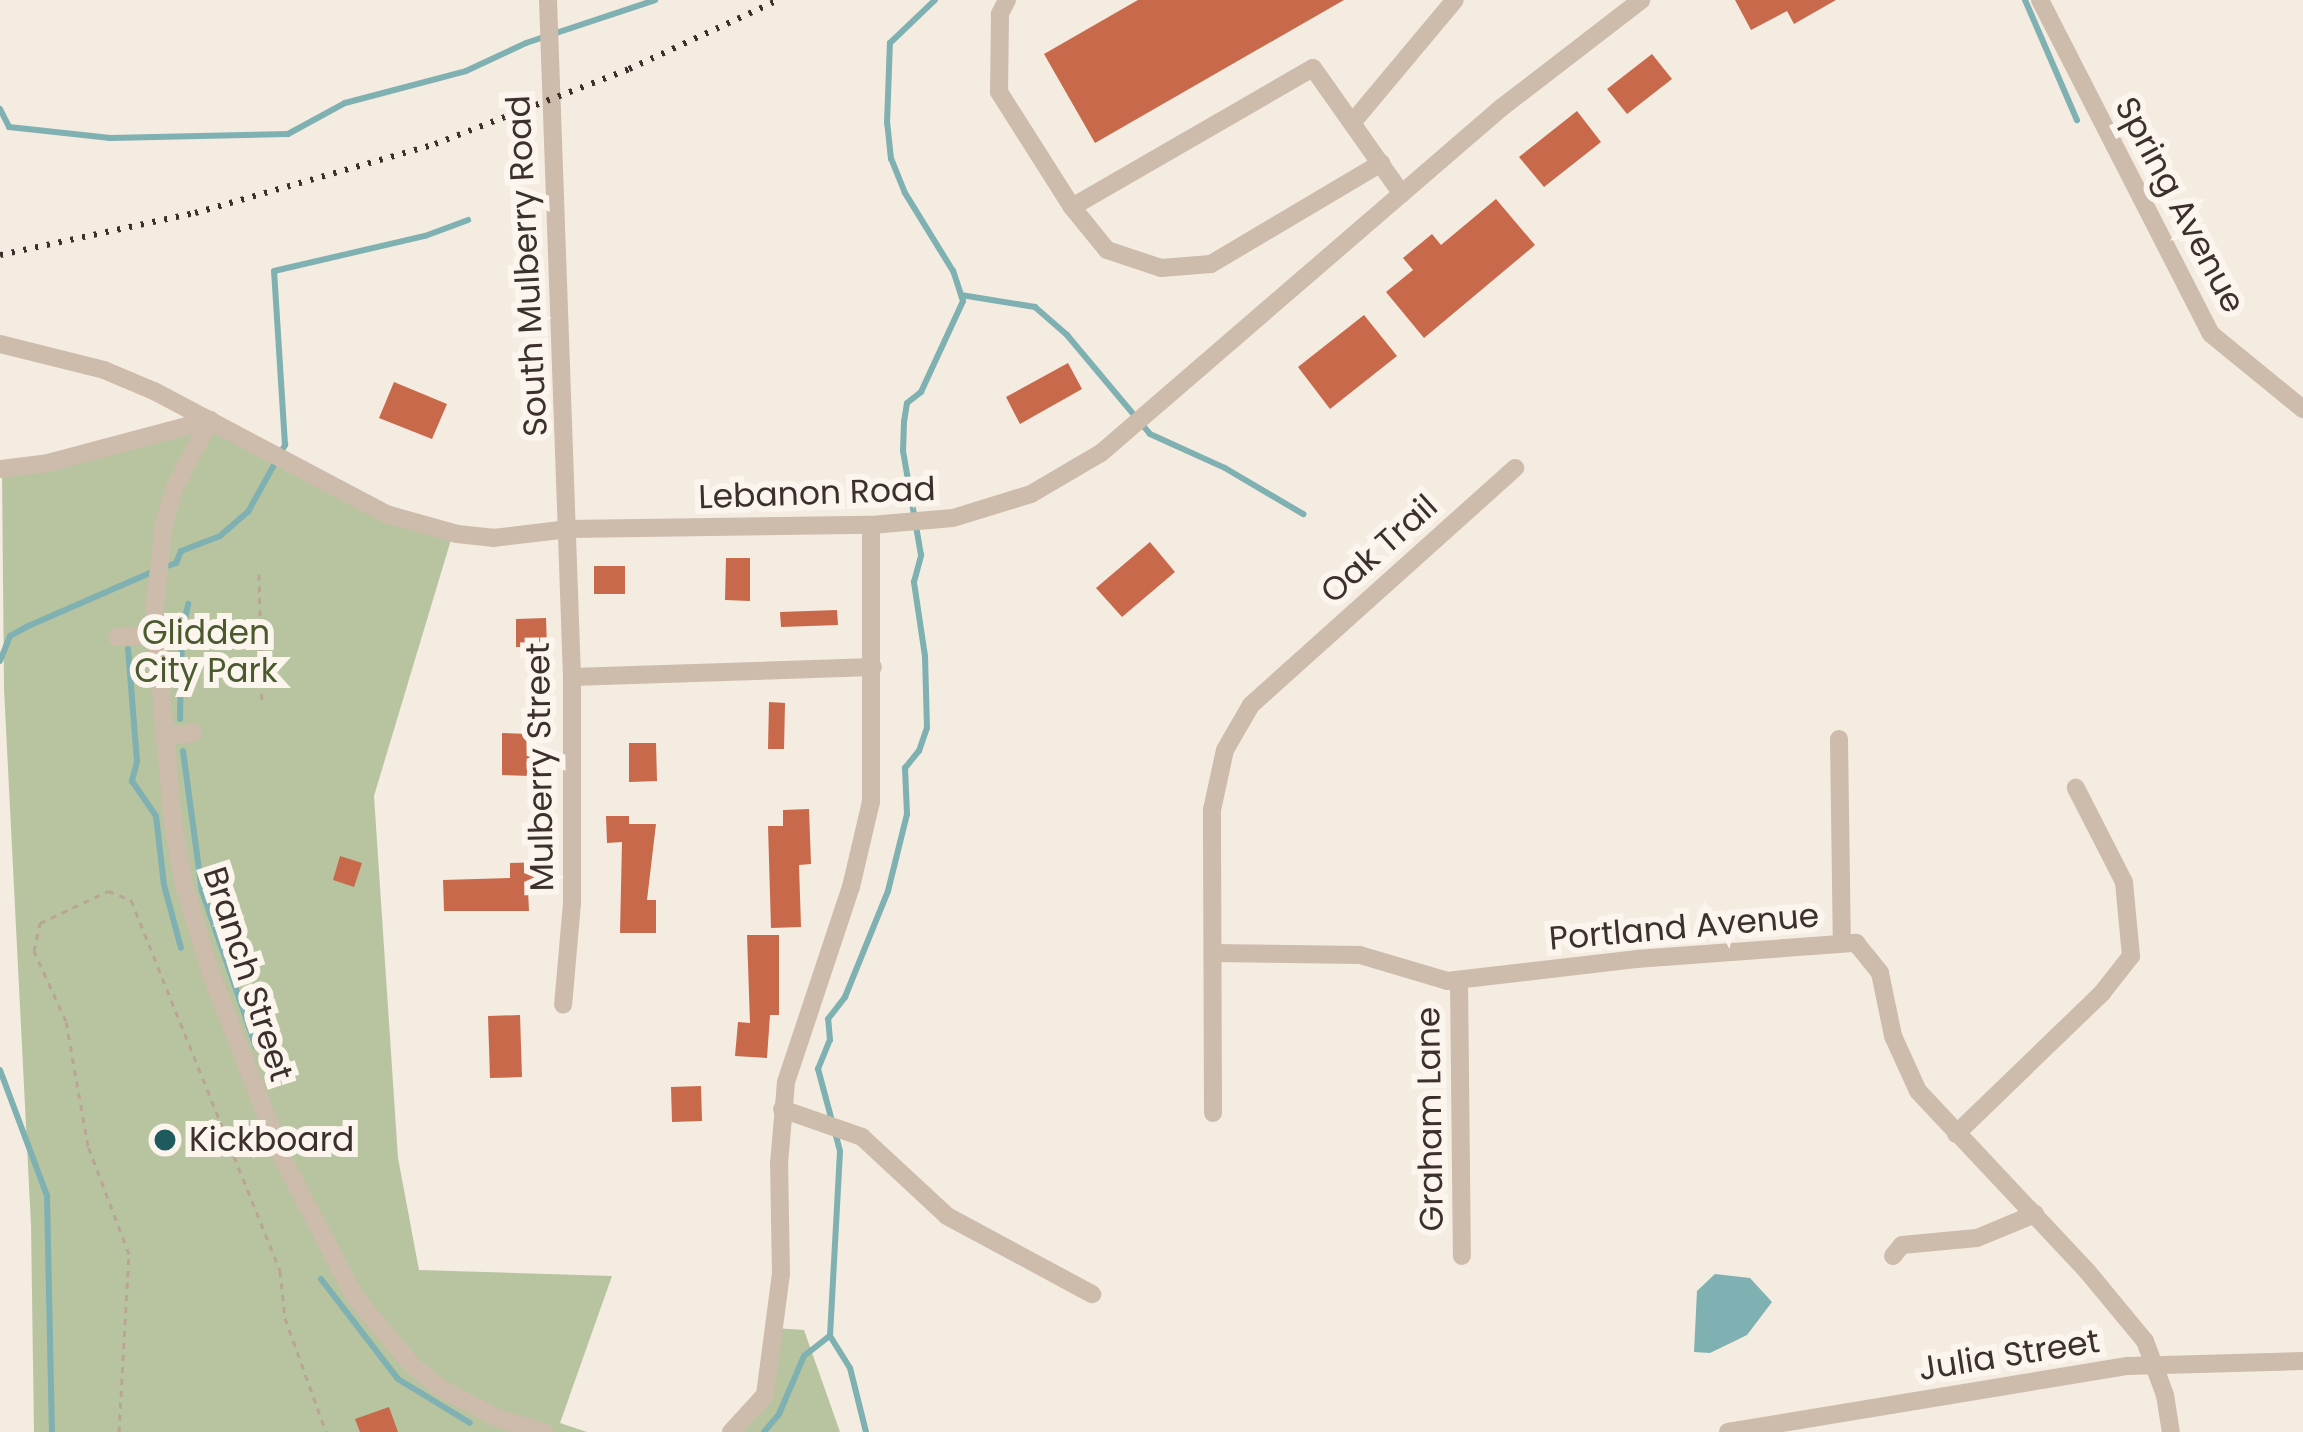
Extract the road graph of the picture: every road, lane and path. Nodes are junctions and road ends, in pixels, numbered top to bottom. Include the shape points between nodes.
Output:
1 (548, 0) edge
2 (1007, 0) edge
3 (1455, 0) edge
4 (1641, 0) edge
5 (2040, 0) edge
6 (1352, 123) junction
7 (1381, 163) junction
8 (1402, 194) junction
9 (1072, 207) junction
10 (0, 344) edge
11 (2303, 409) edge
12 (210, 420) junction
13 (1515, 468) dead end
14 (0, 469) edge
15 (871, 525) junction
16 (568, 529) junction
17 (260, 574) dead end
18 (156, 635) junction
19 (117, 637) dead end
20 (873, 667) junction
21 (572, 677) junction
22 (262, 704) dead end
23 (193, 733) dead end
24 (164, 737) junction
25 (1838, 739) dead end
26 (2076, 788) dead end
27 (1842, 943) junction
28 (1214, 953) junction
29 (1459, 980) junction
30 (563, 1005) dead end
31 (782, 1109) junction
32 (1213, 1114) dead end
33 (1956, 1134) junction
34 (2035, 1214) junction
35 (1462, 1256) dead end
36 (1893, 1256) dead end
37 (1092, 1294) dead end
38 (2303, 1361) edge
39 (2156, 1365) junction
40 (495, 1425) edge
41 (119, 1432) edge
42 (326, 1432) edge
43 (544, 1432) edge
44 (731, 1432) edge
45 (1728, 1432) edge
46 (2171, 1432) edge

1 - 16 street, South Mulberry Road
2 - 9 street via 1000,92
3 - 6 street
4 - 8 street, Lebanon Road
5 - 11 street, Spring Avenue via 2211,334
6 - 7 street
6 - 9 street via 1313,68
7 - 8 street
7 - 9 street via 1211,264 1161,268 1107,250
8 - 15 street, Lebanon Road via 1068,475 986,510
10 - 12 street, Lebanon Road via 104,370
12 - 14 street
12 - 16 street, Lebanon Road via 421,526 493,538
12 - 18 street, Branch Street via 164,523
13 - 28 street, Oak Trail via 1284,675 1235,729 1217,776
15 - 16 street, Lebanon Road
15 - 20 street
16 - 21 street, Mulberry Street
17 - 22 path
18 - 19 street
18 - 24 street, Branch Street
20 - 21 street
20 - 31 street via 874,758 863,845
21 - 30 street, Mulberry Street via 572,903
23 - 24 street
24 - 40 street, Branch Street via 184,885 211,974 330,1256 413,1366
25 - 27 street
26 - 33 street via 2124,882 2131,956
27 - 29 street, Portland Avenue
27 - 33 street, Portland Avenue via 1869,955 1905,1067
28 - 29 street, Portland Avenue via 1360,955
28 - 32 street
29 - 35 street, Graham Lane
31 - 37 street via 862,1137 947,1216
31 - 44 street via 781,1274 765,1395
33 - 34 street, Portland Avenue
34 - 36 street via 1977,1238 1902,1245
34 - 39 street, Portland Avenue via 2145,1341
38 - 39 street, Julia Street
39 - 45 street, Julia Street
39 - 46 street, Portland Avenue
40 - 43 street, Branch Street
41 - 42 path via 129,1254 88,1146 66,1021 34,951 40,923 108,891 131,900 280,1271 285,1318

